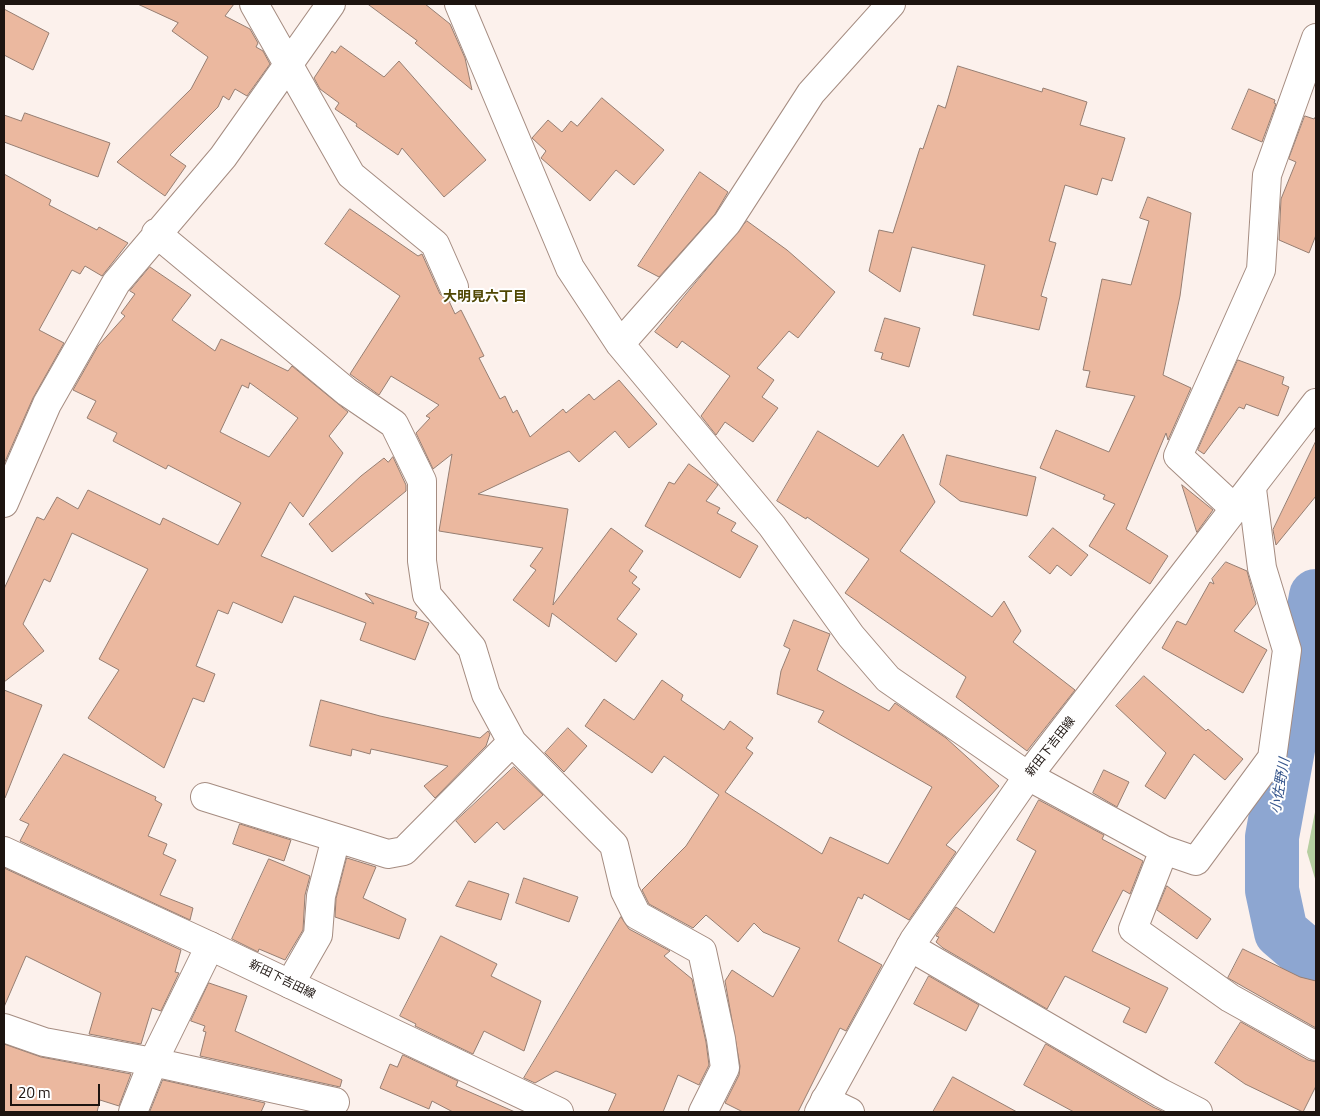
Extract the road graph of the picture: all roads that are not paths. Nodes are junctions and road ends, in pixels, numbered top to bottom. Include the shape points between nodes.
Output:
1 (254, 4) edge
2 (331, 4) edge
3 (459, 4) edge
4 (891, 4) edge
5 (1316, 38) edge
6 (287, 66) junction
7 (156, 233) junction
8 (454, 287) dead end
9 (620, 344) junction
10 (1316, 403) edge
11 (1252, 488) junction
12 (4, 503) edge
13 (1235, 509) junction
14 (512, 742) junction
15 (1028, 776) junction
16 (205, 797) dead end
17 (336, 838) junction
18 (1164, 850) junction
19 (4, 851) edge
20 (210, 946) junction
21 (910, 947) junction
22 (290, 984) junction
23 (4, 1028) edge
24 (1316, 1046) edge
25 (153, 1062) junction
26 (335, 1102) dead end
27 (822, 1106) edge
28 (550, 1111) edge
29 (133, 1112) edge
30 (703, 1112) edge
31 (850, 1112) edge
32 (1198, 1112) edge

1 - 6 street
2 - 6 street
3 - 9 street via 570,268
4 - 9 street via 811,93 726,223
5 - 13 street via 1267,175 1261,270 1178,456
6 - 7 street via 223,157
6 - 8 street via 351,175 435,244
7 - 12 street via 111,291 47,404
7 - 14 street via 348,392 394,424 422,480 422,561 427,595 472,648 486,694
9 - 15 street via 772,526 851,636 888,680
10 - 11 street, 新田下吉田線
11 - 13 street, 新田下吉田線
11 - 18 street via 1262,568 1287,650 1272,758 1196,862
13 - 15 street, 新田下吉田線
14 - 17 street via 404,851 388,854
14 - 30 street via 614,845 625,891 638,915 702,952 725,1068
15 - 18 street
15 - 21 street, 新田下吉田線
16 - 17 street
17 - 22 street via 322,896 318,935
18 - 24 street via 1133,929 1230,998
19 - 20 street, 新田下吉田線
20 - 22 street, 新田下吉田線
20 - 25 street
21 - 27 street, 新田下吉田線
21 - 32 street
22 - 28 street, 新田下吉田線
23 - 25 street via 44,1042
25 - 26 street
25 - 29 street
27 - 31 street

